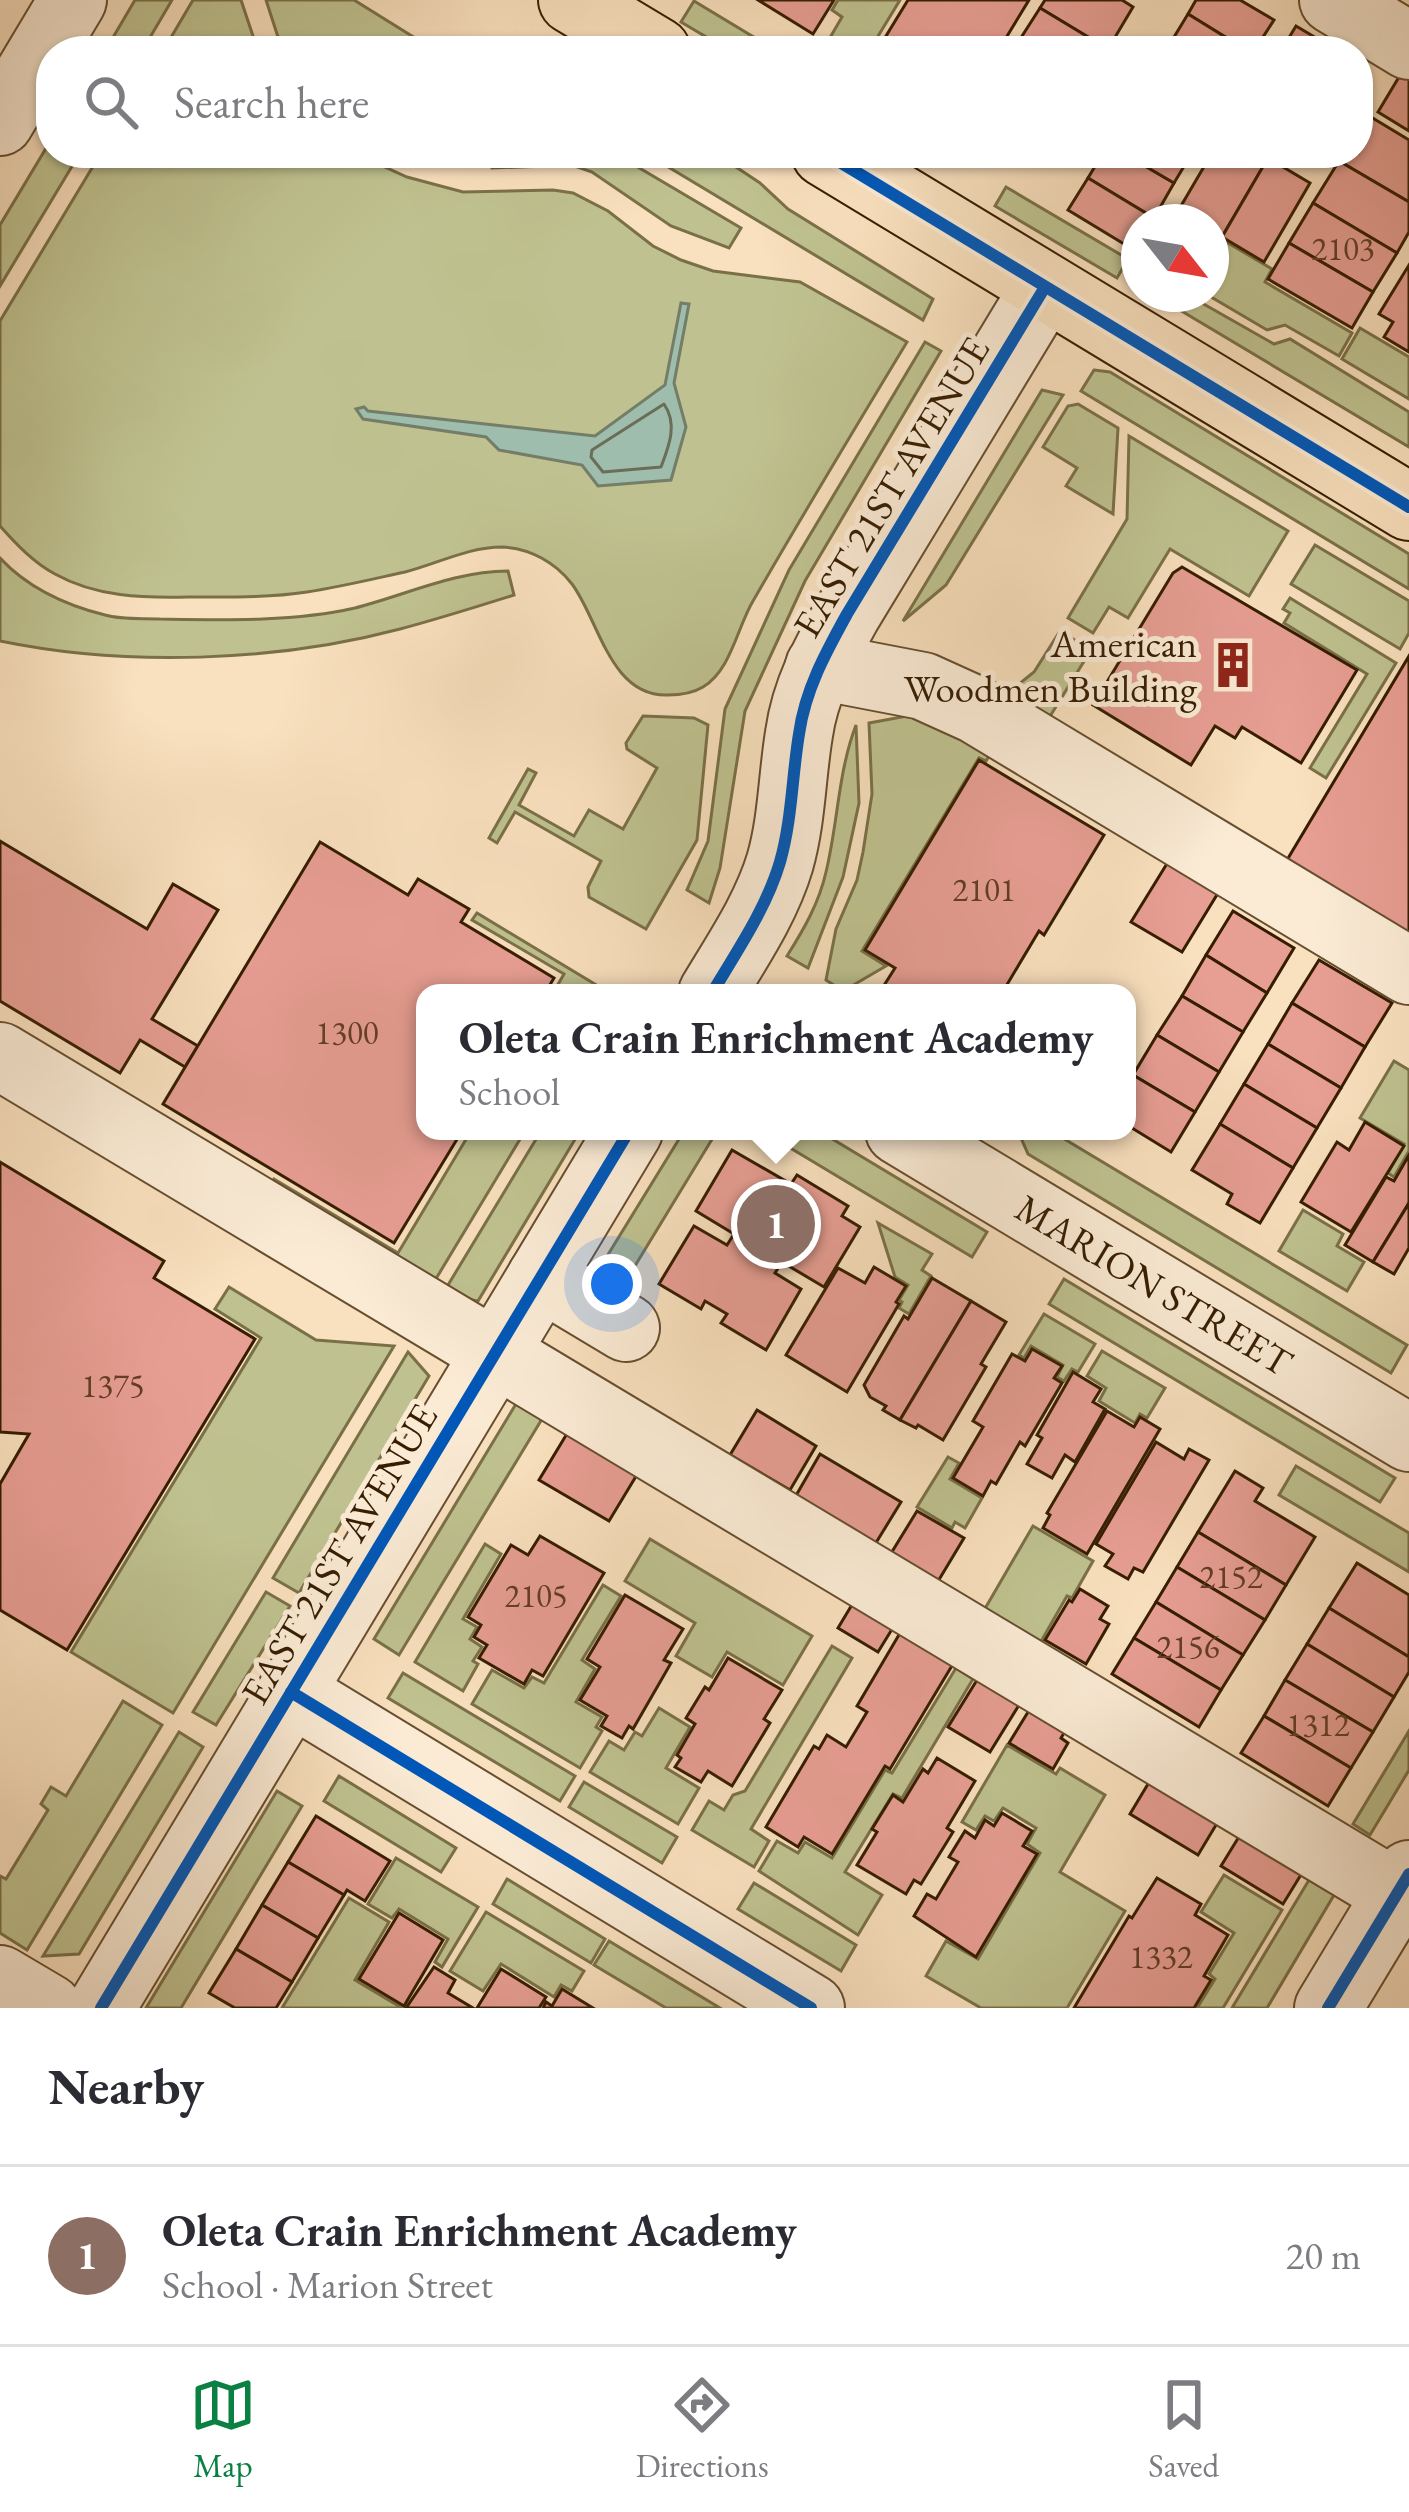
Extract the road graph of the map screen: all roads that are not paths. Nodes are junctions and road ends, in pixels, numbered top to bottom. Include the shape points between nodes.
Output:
1 (73, 0) edge
2 (574, 0) edge
3 (1333, 0) edge
4 (51, 36) edge
5 (633, 36) edge
6 (1409, 46) edge
7 (36, 62) edge
8 (0, 122) edge
9 (851, 168) edge
10 (1045, 286) junction
11 (1409, 507) edge
12 (819, 666) junction
13 (1409, 971) edge
14 (717, 984) edge
15 (0, 1056) edge
16 (624, 1140) edge
17 (914, 1140) edge
18 (541, 1277) junction
19 (626, 1328) dead end
20 (495, 1352) junction
21 (1409, 1438) edge
22 (291, 1692) junction
23 (1405, 1889) edge
24 (0, 1978) edge
25 (49, 2008) edge
26 (101, 2008) edge
27 (811, 2008) edge
28 (1328, 2008) edge

1 - 4 street
2 - 5 main road
3 - 6 street
7 - 8 street
9 - 10 main road
10 - 11 main road
10 - 12 street, EAST 21ST AVENUE
12 - 13 street via 923,686 976,710
12 - 14 street, EAST 21ST AVENUE via 799,731 780,862
15 - 20 street
16 - 18 street, EAST 21ST AVENUE
17 - 21 street, MARION STREET
18 - 19 street
18 - 20 street, EAST 21ST AVENUE
20 - 22 street, EAST 21ST AVENUE
20 - 23 street
22 - 26 street, EAST 21ST AVENUE
22 - 27 street
23 - 28 street
24 - 25 street

